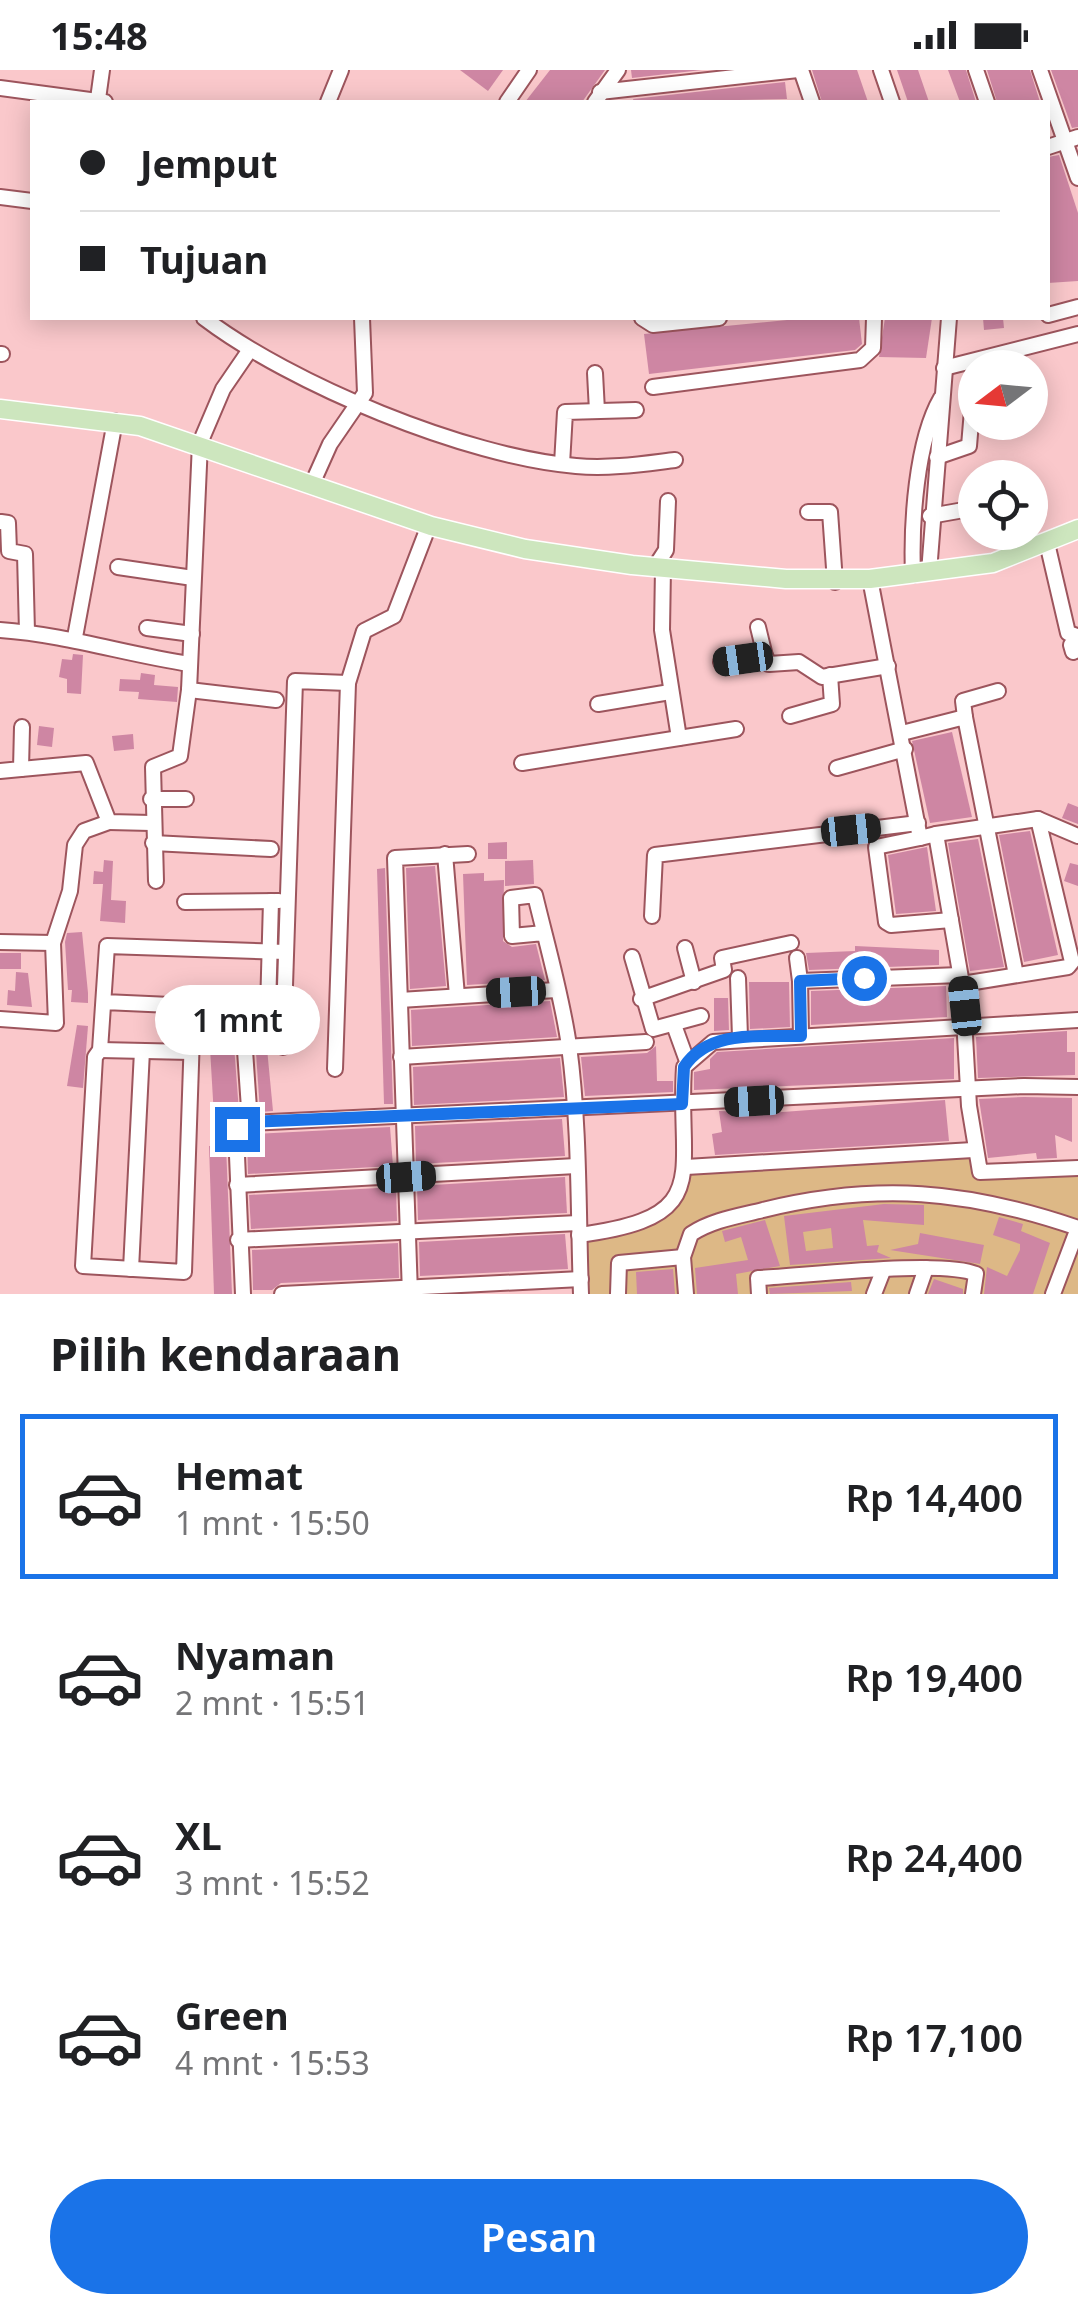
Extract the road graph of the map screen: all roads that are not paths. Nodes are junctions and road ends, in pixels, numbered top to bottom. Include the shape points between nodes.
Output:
1 (102, 70) edge
2 (341, 70) edge
3 (529, 70) edge
4 (618, 70) edge
5 (799, 70) edge
6 (881, 70) edge
7 (976, 70) edge
8 (1040, 70) edge
9 (0, 88) edge
10 (598, 97) edge
11 (94, 100) edge
12 (102, 100) edge
13 (329, 100) edge
14 (508, 100) edge
15 (811, 100) edge
16 (891, 100) edge
17 (987, 100) edge
18 (1072, 139) edge
19 (1078, 178) edge
20 (0, 196) edge
21 (30, 201) edge
22 (1078, 307) edge
23 (1050, 314) edge
24 (207, 320) edge
25 (362, 320) edge
26 (646, 320) edge
27 (697, 320) edge
28 (874, 320) edge
29 (949, 320) edge
30 (1078, 334) edge
31 (248, 351) junction
32 (944, 368) junction
33 (595, 373) dead end
34 (653, 387) dead end
35 (942, 398) junction
36 (362, 403) junction
37 (0, 409) edge
38 (636, 410) dead end
39 (597, 411) junction
40 (115, 422) junction
41 (970, 440) edge
42 (200, 443) junction
43 (937, 458) junction
44 (675, 460) dead end
45 (562, 464) junction
46 (313, 482) junction
47 (668, 502) dead end
48 (958, 511) edge
49 (808, 512) dead end
50 (930, 516) junction
51 (1, 522) edge
52 (428, 525) junction
53 (1078, 529) edge
54 (1048, 543) edge
55 (1048, 547) edge
56 (1028, 550) edge
57 (118, 567) dead end
58 (659, 568) junction
59 (920, 574) junction
60 (194, 578) junction
61 (870, 579) junction
62 (834, 582) junction
63 (758, 626) dead end
64 (147, 628) dead end
65 (0, 630) edge
66 (27, 632) junction
67 (192, 634) junction
68 (75, 638) junction
69 (1078, 650) edge
70 (765, 656) junction
71 (721, 662) dead end
72 (190, 664) junction
73 (888, 666) junction
74 (830, 675) junction
75 (348, 683) junction
76 (190, 690) junction
77 (998, 691) dead end
78 (670, 692) junction
79 (276, 700) dead end
80 (598, 704) dead end
81 (790, 716) dead end
82 (965, 717) junction
83 (22, 727) dead end
84 (736, 728) dead end
85 (902, 732) junction
86 (679, 738) junction
87 (905, 749) junction
88 (522, 763) dead end
89 (837, 768) dead end
90 (20, 770) junction
91 (0, 771) edge
92 (186, 799) dead end
93 (151, 800) junction
94 (1038, 819) junction
95 (110, 822) junction
96 (151, 823) junction
97 (990, 827) junction
98 (919, 831) junction
99 (936, 834) junction
100 (1078, 836) edge
101 (154, 842) junction
102 (272, 850) dead end
103 (445, 854) junction
104 (468, 854) dead end
105 (156, 881) dead end
106 (1058, 892) junction
107 (1078, 900) edge
108 (280, 901) junction
109 (185, 902) dead end
110 (652, 916) dead end
111 (951, 920) junction
112 (544, 933) dead end
113 (0, 942) edge
114 (53, 943) junction
115 (685, 948) dead end
116 (270, 951) junction
117 (286, 952) junction
118 (632, 957) dead end
119 (1016, 975) junction
120 (738, 978) dead end
121 (961, 980) junction
122 (800, 981) junction
123 (694, 982) junction
124 (556, 990) junction
125 (457, 996) junction
126 (641, 999) junction
127 (400, 1000) junction
128 (104, 1002) junction
129 (193, 1006) junction
130 (701, 1016) dead end
131 (0, 1019) edge
132 (1078, 1020) edge
133 (674, 1025) junction
134 (968, 1028) junction
135 (244, 1036) dead end
136 (801, 1036) junction
137 (740, 1038) junction
138 (646, 1042) dead end
139 (569, 1045) junction
140 (283, 1047) dead end
141 (100, 1050) junction
142 (142, 1051) junction
143 (191, 1052) junction
144 (401, 1058) junction
145 (688, 1061) junction
146 (335, 1069) dead end
147 (1077, 1082) edge
148 (971, 1091) junction
149 (682, 1104) junction
150 (573, 1110) junction
151 (404, 1116) junction
152 (250, 1122) junction
153 (973, 1150) junction
154 (576, 1166) junction
155 (686, 1166) junction
156 (1078, 1168) edge
157 (406, 1177) junction
158 (237, 1185) junction
159 (1078, 1228) edge
160 (578, 1229) junction
161 (408, 1233) junction
162 (238, 1240) junction
163 (683, 1257) junction
164 (926, 1268) junction
165 (131, 1269) junction
166 (883, 1271) junction
167 (581, 1286) edge
168 (410, 1291) edge
169 (243, 1294) edge
170 (282, 1294) edge
171 (618, 1294) edge
172 (686, 1294) edge
173 (759, 1294) edge
174 (874, 1294) edge
175 (918, 1294) edge
176 (973, 1294) edge
177 (1053, 1294) edge

1 - 12 street
2 - 13 street
3 - 14 street
4 - 10 street
5 - 10 street
5 - 15 street
6 - 16 street
7 - 17 street
8 - 18 street
9 - 11 street
18 - 19 street
20 - 21 street
22 - 23 street
24 - 31 street
25 - 36 street
26 - 27 street
28 - 34 street via 873,348 860,360
29 - 32 street
30 - 32 street
31 - 36 street
31 - 42 street
32 - 35 street
33 - 39 street
35 - 43 street
35 - 59 street via 930,420 914,520
36 - 45 street via 441,433
36 - 46 street via 334,438
37 - 40 main road
38 - 39 street
39 - 45 street via 565,412
40 - 42 main road
40 - 68 street
41 - 43 street
42 - 46 main road
42 - 60 street
43 - 50 street
44 - 45 street via 610,468
46 - 52 main road
47 - 58 street
48 - 50 street
49 - 62 street via 830,512
50 - 59 street
51 - 66 street via 8,522 9,551 25,554
52 - 58 main road via 526,549
52 - 75 street via 394,616 364,631
53 - 54 main road
55 - 69 street via 1068,633 1076,636 1070,645
56 - 59 main road via 993,563
57 - 60 street
58 - 62 main road
58 - 78 street
59 - 61 main road
60 - 67 street
61 - 62 main road
61 - 73 street
63 - 70 street
64 - 67 street
65 - 66 street
66 - 68 street
67 - 72 street
68 - 72 street
70 - 71 street
70 - 74 street via 770,664 794,661
72 - 76 street
73 - 74 street
73 - 85 street
74 - 81 street via 832,704
75 - 108 street via 295,681
75 - 146 street
76 - 79 street
76 - 93 street via 180,756 153,767
77 - 82 street via 963,701
78 - 80 street
78 - 86 street
82 - 85 street
82 - 97 street
83 - 90 street
84 - 86 street
85 - 87 street
86 - 88 street
87 - 89 street
87 - 98 street
90 - 91 street
90 - 95 street via 86,763
92 - 93 street
93 - 96 street
94 - 97 street
94 - 100 street
94 - 106 street
95 - 96 street
95 - 114 street via 79,835
96 - 101 street
97 - 99 street
97 - 119 street
98 - 99 street
98 - 110 street via 655,854
98 - 111 street via 876,847 886,922
99 - 111 street
101 - 102 street
101 - 105 street
103 - 104 street
103 - 125 street
103 - 127 street via 395,858
106 - 107 street
106 - 119 street via 1072,962
108 - 109 street
108 - 116 street
108 - 117 street
111 - 121 street
112 - 124 street
113 - 114 street
114 - 131 street via 56,1023
115 - 123 street
116 - 117 street
116 - 128 street via 107,946
116 - 129 street via 268,1009
117 - 140 street
118 - 126 street
119 - 121 street
120 - 137 street
121 - 122 street
121 - 134 street
122 - 123 street via 794,951 722,958 724,970
122 - 136 street
123 - 126 street
124 - 125 street
124 - 139 street
125 - 127 street
126 - 133 street via 652,1028
127 - 144 street
128 - 129 street
128 - 141 street
129 - 143 street
130 - 133 street
132 - 134 street
133 - 145 street
134 - 136 street
134 - 148 street
135 - 152 street
136 - 137 street
137 - 145 street via 713,1042
138 - 139 street
139 - 144 street
139 - 150 street
141 - 142 street
141 - 165 street via 84,1266
142 - 143 street
142 - 165 street
143 - 165 street via 184,1272
144 - 151 street
145 - 149 street
147 - 148 street
148 - 149 street
148 - 153 street
149 - 150 street
149 - 155 street
150 - 151 street
150 - 154 street
151 - 152 street
151 - 157 street
152 - 158 street via 237,1129
153 - 155 street
153 - 156 street via 980,1172
154 - 157 street
154 - 160 street
155 - 160 street via 680,1193 653,1218
157 - 158 street
157 - 161 street
158 - 162 street
159 - 163 street via 1026,1209 946,1195 828,1194 713,1222 691,1234
159 - 177 street
160 - 161 street
160 - 167 street
161 - 162 street
161 - 168 street
162 - 169 street
163 - 171 street via 619,1263
163 - 172 street
164 - 166 street
164 - 175 street
164 - 176 street via 976,1274
166 - 173 street via 758,1278
166 - 174 street
167 - 168 street
168 - 170 street

